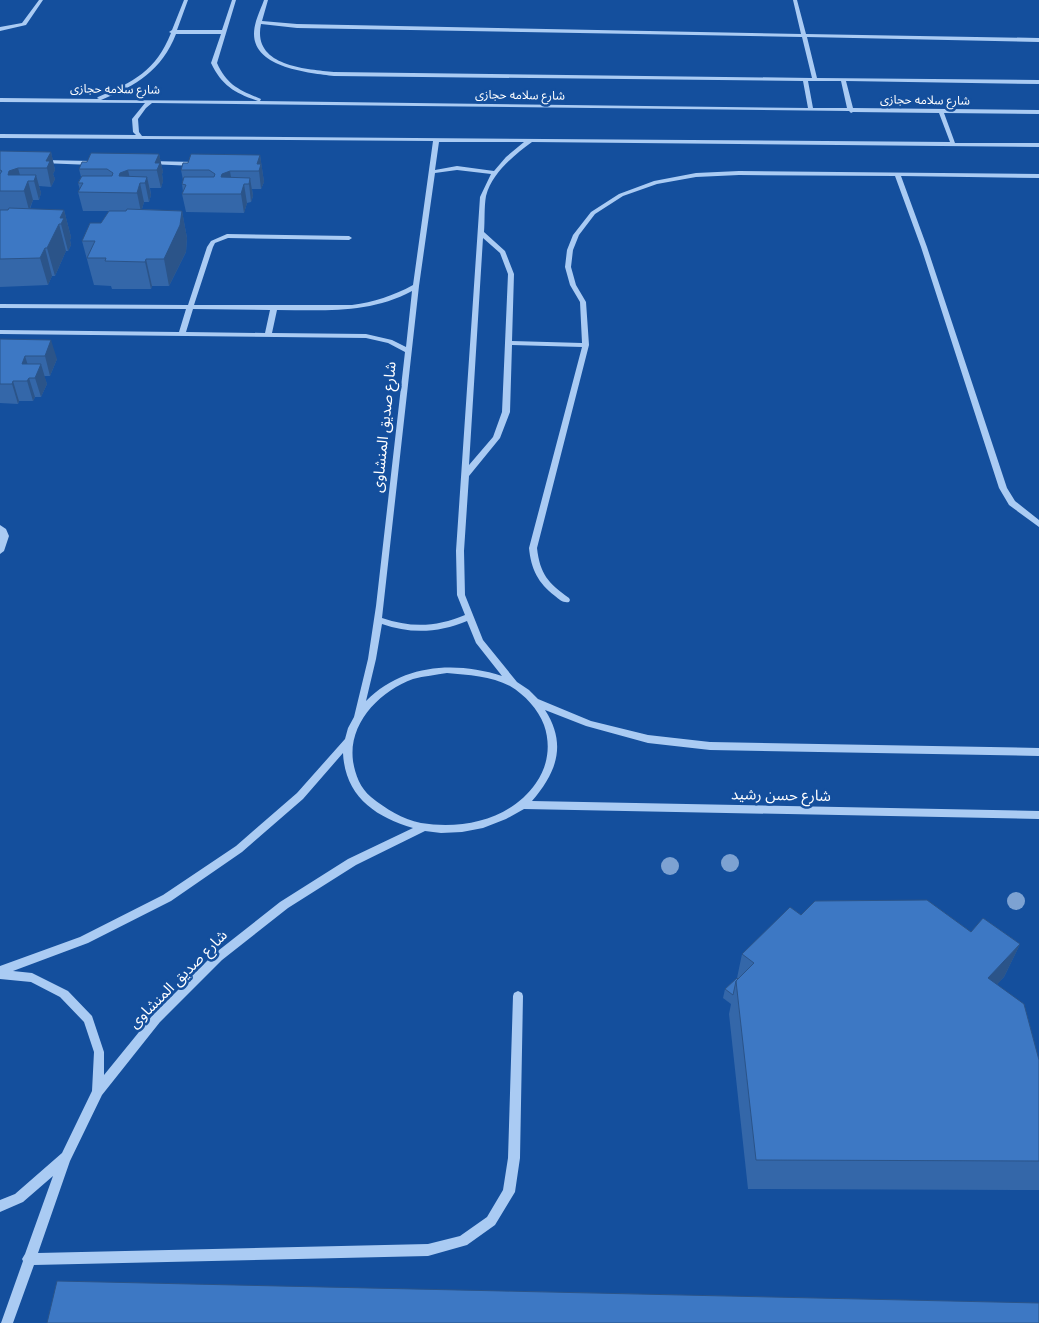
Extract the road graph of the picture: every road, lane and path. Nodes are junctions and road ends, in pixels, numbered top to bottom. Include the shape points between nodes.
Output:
1 (40, 0) edge
2 (186, 0) edge
3 (234, 0) edge
4 (266, 0) edge
5 (795, 0) edge
6 (260, 22) junction
7 (0, 29) edge
8 (172, 32) junction
9 (222, 32) junction
10 (804, 35) junction
11 (1039, 40) edge
12 (805, 79) junction
13 (815, 79) junction
14 (843, 80) junction
15 (1039, 82) edge
16 (0, 100) edge
17 (95, 100) junction
18 (152, 101) junction
19 (264, 102) junction
20 (811, 110) junction
21 (852, 110) junction
22 (941, 111) junction
23 (1039, 112) edge
24 (0, 136) edge
25 (140, 137) junction
26 (436, 141) junction
27 (530, 141) junction
28 (953, 144) junction
29 (1039, 145) edge
30 (38, 162) edge
31 (96, 163) edge
32 (145, 163) edge
33 (202, 164) edge
34 (431, 172) junction
35 (494, 173) junction
36 (898, 174) junction
37 (1039, 176) edge
38 (480, 232) junction
39 (349, 238) dead end
40 (416, 286) junction
41 (0, 306) edge
42 (190, 307) junction
43 (274, 308) junction
44 (0, 332) edge
45 (182, 333) junction
46 (268, 334) junction
47 (508, 343) junction
48 (586, 345) junction
49 (409, 351) junction
50 (466, 474) junction
51 (1039, 524) edge
52 (0, 528) edge
53 (0, 552) edge
54 (566, 600) dead end
55 (469, 617) junction
56 (378, 620) junction
57 (514, 685) junction
58 (535, 702) junction
59 (358, 716) junction
60 (348, 742) junction
61 (1039, 752) edge
62 (522, 805) junction
63 (1039, 815) edge
64 (422, 828) junction
65 (0, 972) edge
66 (518, 996) dead end
67 (98, 1091) junction
68 (66, 1157) junction
69 (0, 1206) edge
70 (28, 1259) junction
71 (7, 1323) edge

1 - 7 street via 24,24
2 - 8 street
3 - 9 street
4 - 6 street
5 - 10 street
6 - 10 street via 298,26
6 - 12 street via 256,37 261,50 277,62 302,70 334,74
8 - 9 street
8 - 17 street via 159,60 144,75
9 - 19 street via 214,63 220,78 238,92
10 - 11 street
10 - 13 street
12 - 13 street
12 - 20 street
13 - 14 street
14 - 15 street
14 - 21 street
16 - 17 street, شارع سلامه حجازى
17 - 18 street, شارع سلامه حجازى
18 - 19 street, شارع سلامه حجازى
18 - 25 street via 135,119 136,132
19 - 20 street, شارع سلامه حجازى
20 - 21 street, شارع سلامه حجازى
21 - 22 street, شارع سلامه حجازى
22 - 23 street, شارع سلامه حجازى
22 - 28 street
24 - 25 street
25 - 26 street
26 - 27 street
26 - 34 street, شارع صديق المنشاوى
27 - 28 street
27 - 35 street
28 - 29 street
30 - 31 street
32 - 33 street
34 - 35 street via 457,168
34 - 40 street, شارع صديق المنشاوى
35 - 38 street via 483,197
36 - 37 street
36 - 48 street via 696,175 656,182 621,195 593,213 576,235 570,250 568,267 585,312
36 - 51 street via 1003,488 1012,503
38 - 47 street via 503,252 512,274
38 - 50 street
39 - 42 street via 219,238 210,247
40 - 43 street via 396,298 370,306
40 - 49 street, شارع صديق المنشاوى
41 - 42 street
42 - 43 street
42 - 45 street
43 - 46 street
44 - 45 street
45 - 46 street
46 - 49 street via 366,336 390,341
47 - 48 street
47 - 50 street via 506,412 502,426
48 - 54 street via 533,548 535,567 546,585
49 - 56 street, شارع صديق المنشاوى
50 - 55 street via 460,551 461,596
52 - 53 street via 6,537
55 - 56 street via 424,629
55 - 57 street via 479,641
56 - 59 street, شارع صديق المنشاوى
57 - 58 street
57 - 59 street via 482,673 447,670 420,675 380,692
58 - 61 street via 597,726 648,739 710,746
58 - 62 street via 550,726 554,754 544,782
59 - 60 street
60 - 64 street via 349,770 363,796 389,816
60 - 65 street via 300,796 240,849 167,898 84,940
62 - 63 street, شارع حسن رشيد
62 - 64 street via 493,822 459,829
64 - 67 street, شارع صديق المنشاوى via 352,862 284,905 218,957 156,1019
65 - 67 street via 32,978 64,994 88,1019 99,1052
66 - 70 street via 514,1158 509,1192 491,1221 463,1241 428,1250
67 - 68 street
68 - 69 street via 20,1198
68 - 70 street
70 - 71 street

